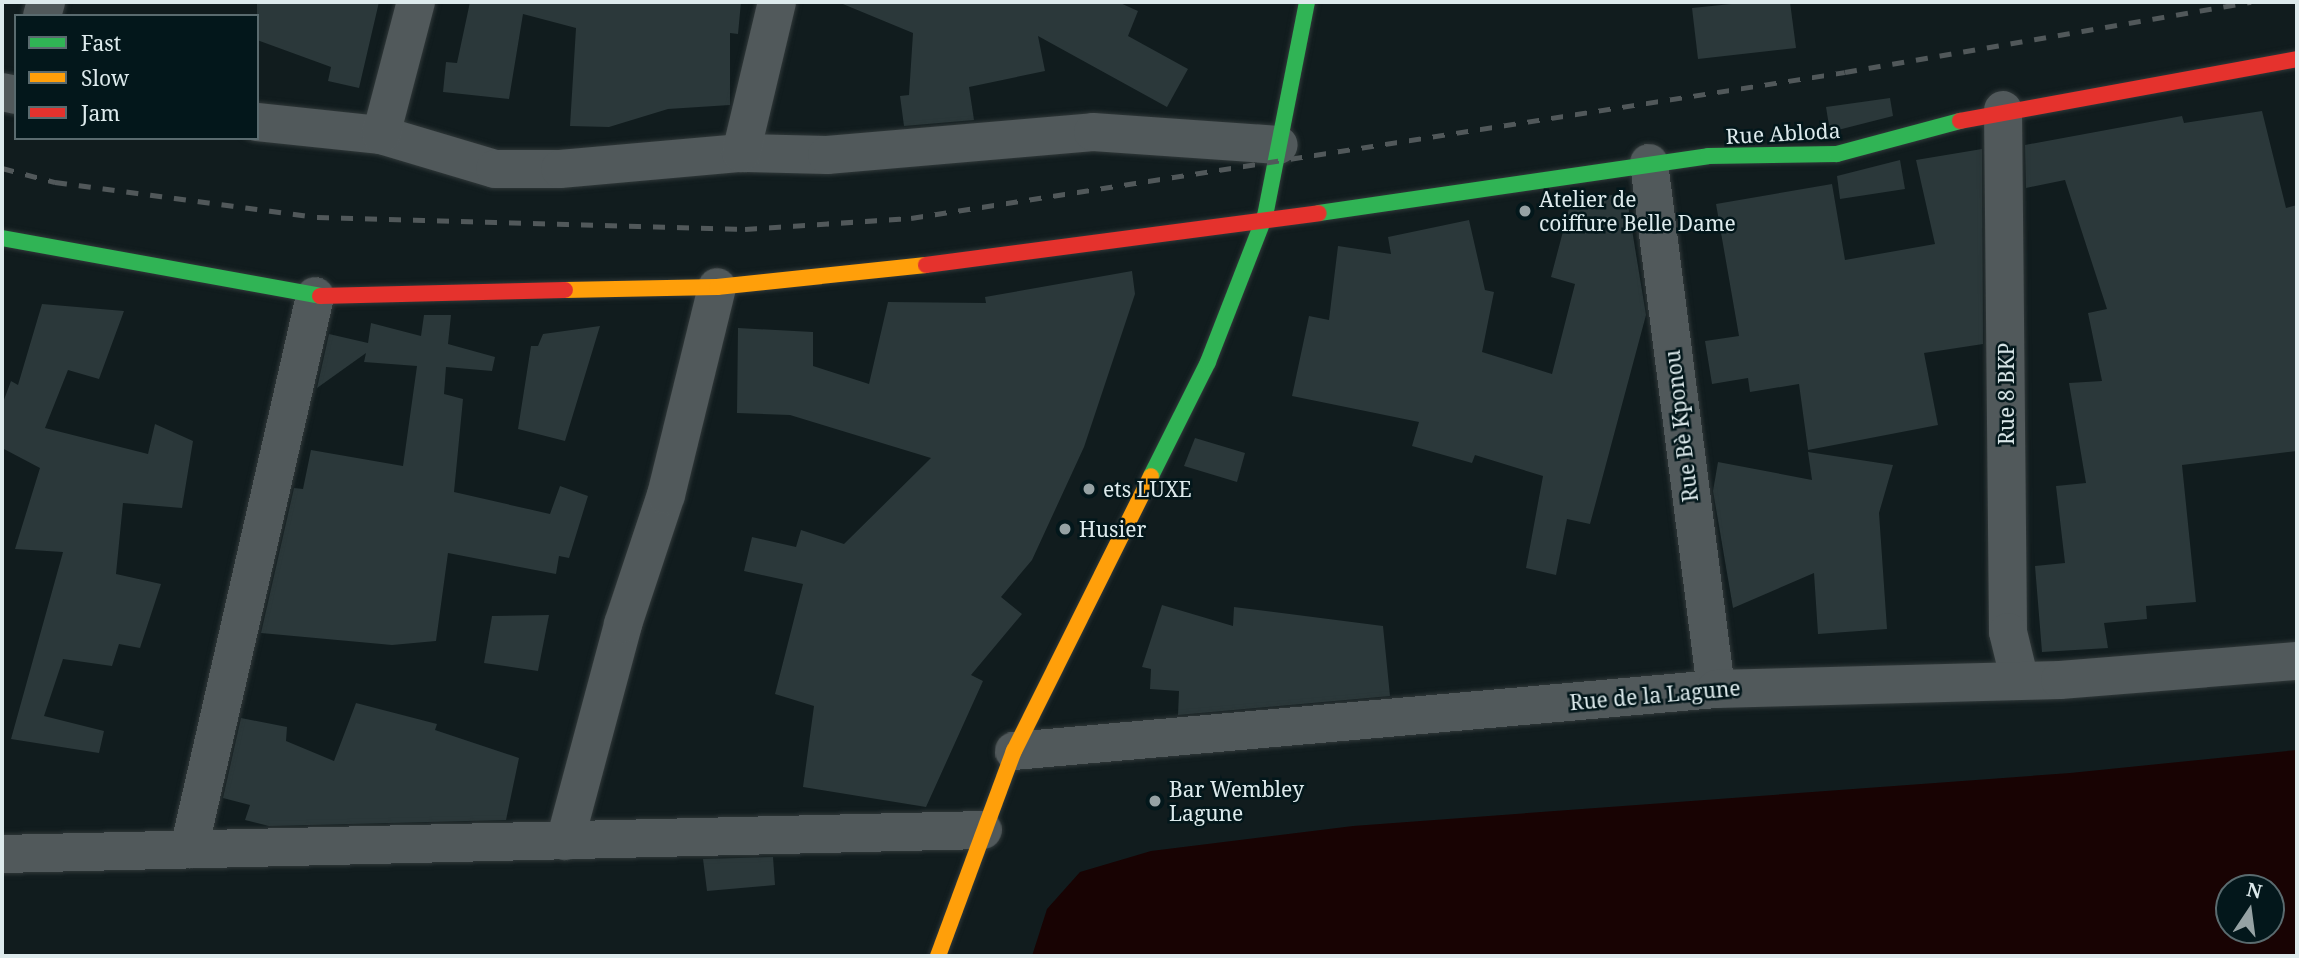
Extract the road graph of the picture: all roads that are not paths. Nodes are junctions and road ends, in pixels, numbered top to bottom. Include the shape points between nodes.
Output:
1 (416, 2) edge
2 (777, 2) edge
3 (1307, 2) edge
4 (2297, 59) edge
5 (2003, 110) junction
6 (259, 122) edge
7 (381, 135) junction
8 (1279, 145) junction
9 (741, 153) junction
10 (1649, 163) junction
11 (1265, 216) junction
12 (2, 238) edge
13 (717, 286) junction
14 (315, 296) junction
15 (2297, 661) edge
16 (2020, 677) junction
17 (1716, 688) junction
18 (1014, 751) junction
19 (984, 831) junction
20 (565, 841) junction
21 (189, 849) junction
22 (2, 854) edge
23 (938, 956) edge

1 - 7 street
2 - 9 street
3 - 8 street
4 - 5 street, Rue Abloda
5 - 10 street, Rue Abloda via 1837,155
5 - 16 street, Rue 8 BKP via 2008,632
6 - 7 street
7 - 9 street via 495,169 560,170
8 - 9 street via 1093,132 827,155
8 - 11 street
10 - 11 street, Rue Abloda via 1362,210
10 - 17 street, Rue Bè Kponou
11 - 13 street, Rue Abloda via 1107,245
11 - 18 street via 1208,362
12 - 14 street, Rue Abloda
13 - 14 street, Rue Abloda
13 - 20 street via 666,495 623,624
14 - 21 street
15 - 16 street, Rue de la Lagune via 2060,680
16 - 17 street, Rue de la Lagune
17 - 18 street, Rue de la Lagune
18 - 19 street
19 - 20 street
19 - 23 street
20 - 21 street
21 - 22 street

